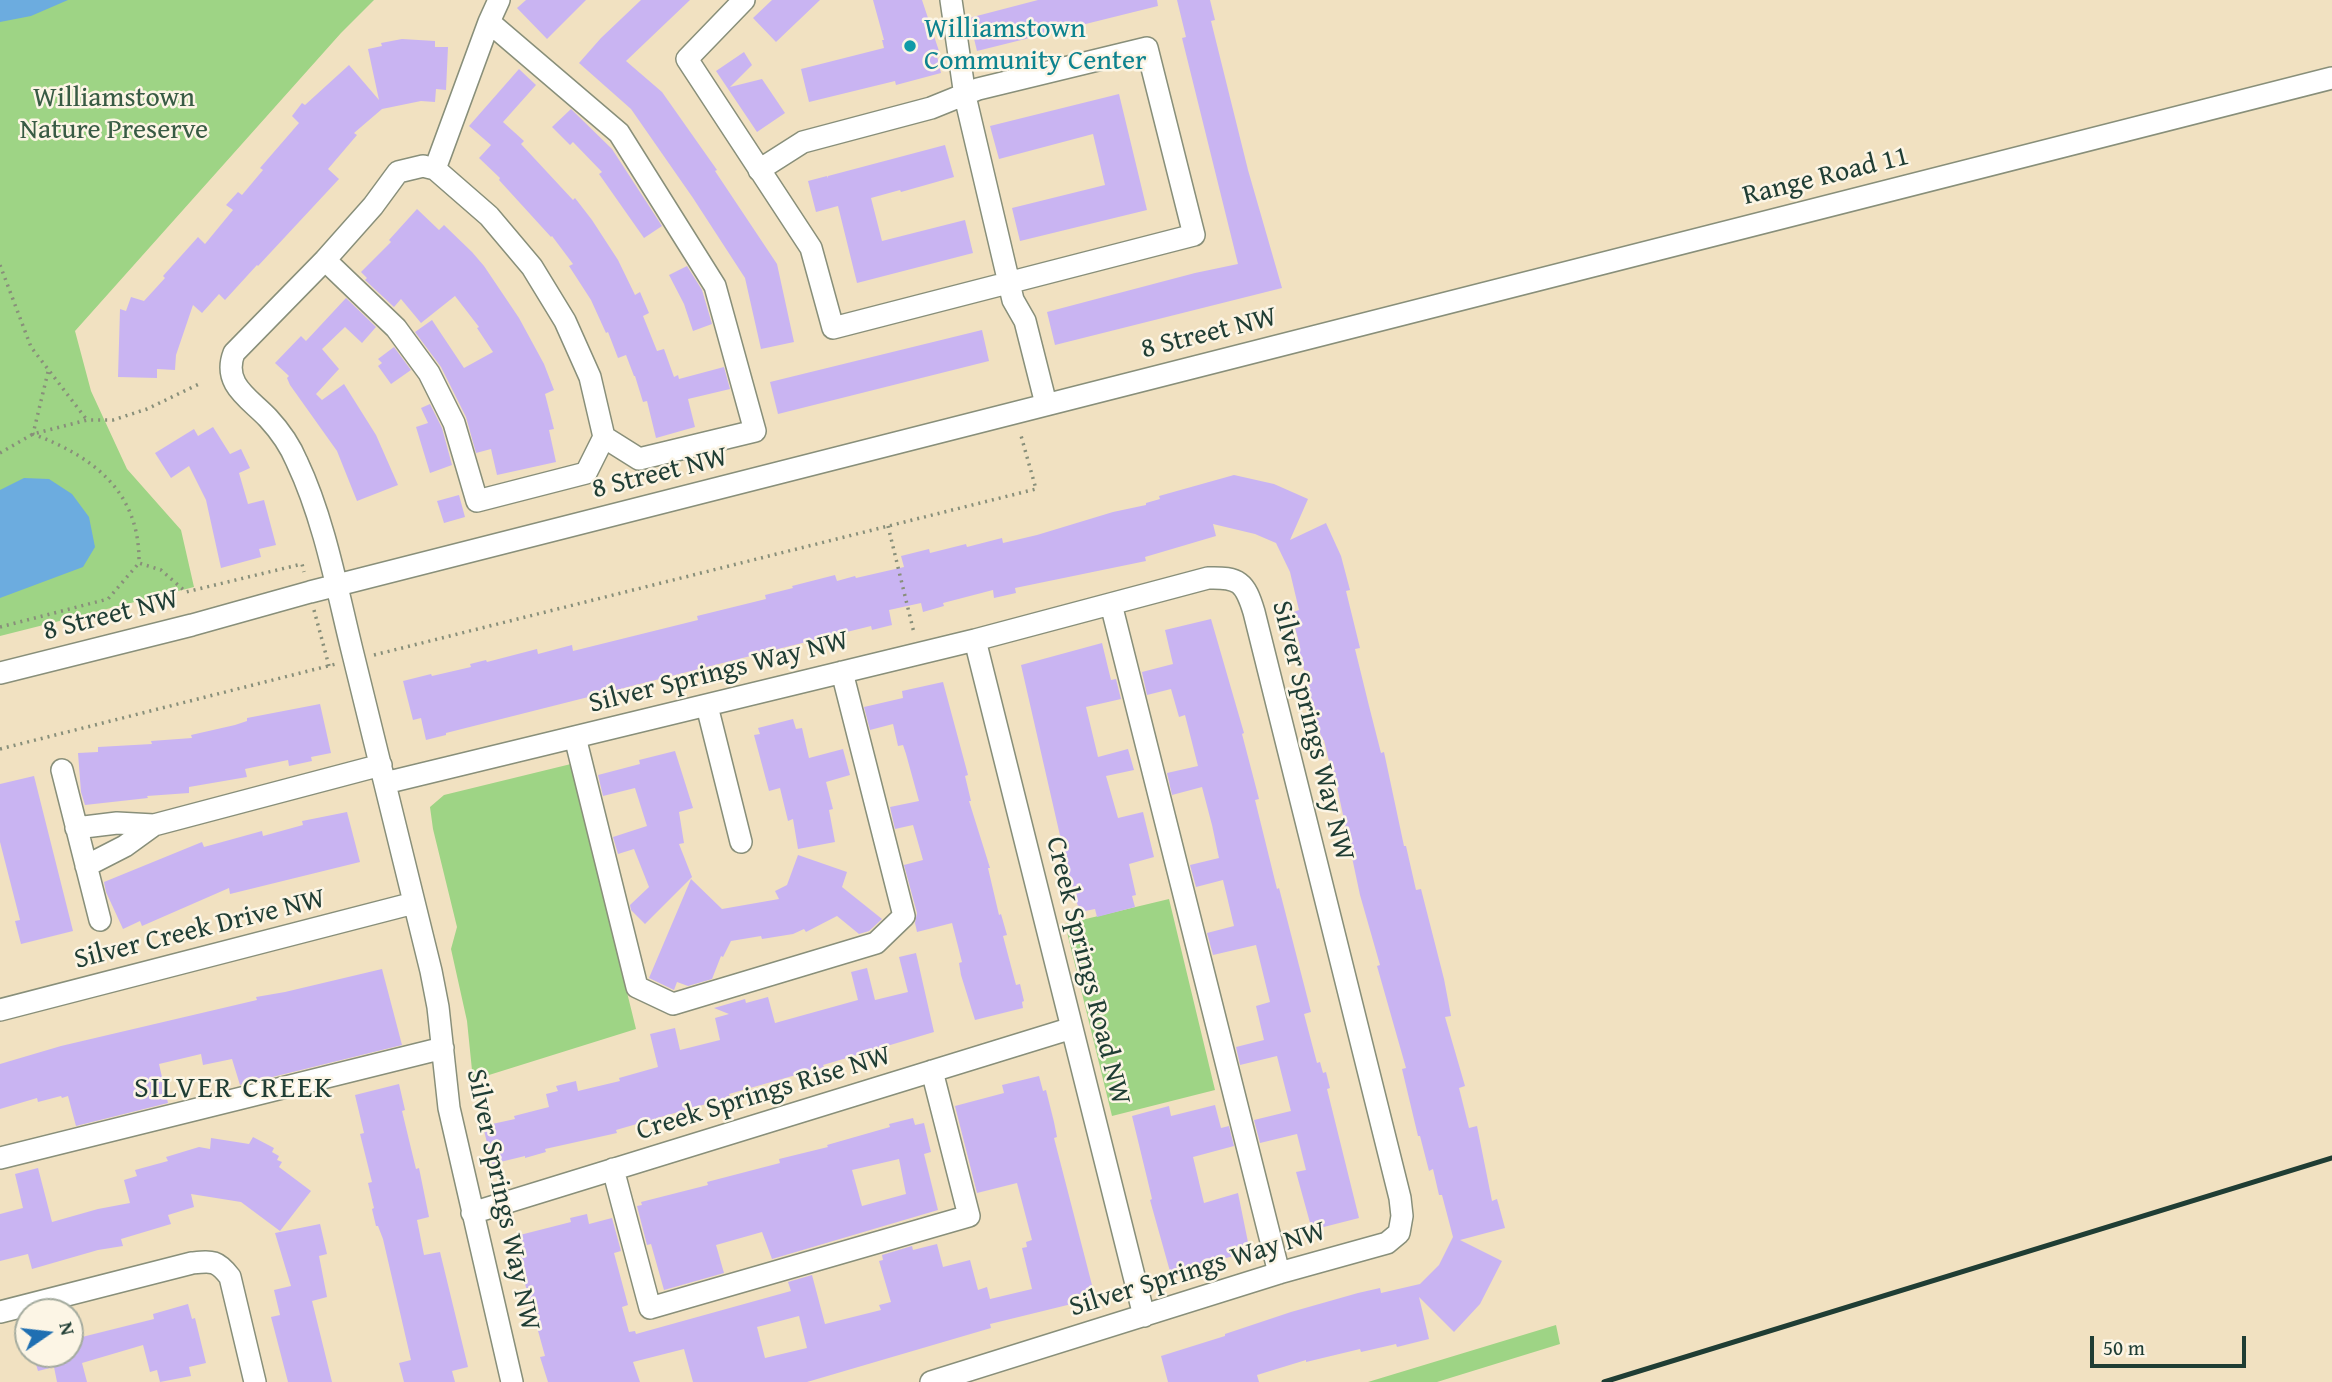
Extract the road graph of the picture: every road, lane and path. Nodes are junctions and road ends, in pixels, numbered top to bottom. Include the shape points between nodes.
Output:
1 (744, 0) edge
2 (951, 0) edge
3 (494, 10) edge
4 (2332, 78) edge
5 (965, 96) junction
6 (435, 169) junction
7 (760, 170) junction
8 (324, 260) junction
9 (0, 265) edge
10 (1012, 292) junction
11 (1334, 331) joint
12 (48, 372) junction
13 (199, 384) dead end
14 (1031, 408) junction
15 (87, 420) junction
16 (33, 434) junction
17 (604, 437) junction
18 (0, 453) edge
19 (888, 526) junction
20 (139, 563) junction
21 (302, 564) dead end
22 (336, 585) junction
23 (1111, 604) junction
24 (0, 627) edge
25 (319, 629) dead end
26 (915, 636) dead end
27 (975, 640) junction
28 (355, 660) junction
29 (329, 666) junction
30 (0, 673) edge
31 (842, 673) junction
32 (707, 706) junction
33 (575, 737) junction
34 (0, 749) edge
35 (62, 770) dead end
36 (383, 774) junction
37 (153, 825) junction
38 (76, 828) junction
39 (741, 842) dead end
40 (86, 866) junction
41 (414, 903) junction
42 (100, 920) dead end
43 (0, 1010) edge
44 (1072, 1028) junction
45 (443, 1048) junction
46 (932, 1071) junction
47 (0, 1158) edge
48 (613, 1169) junction
49 (472, 1213) junction
50 (1279, 1273) junction
51 (0, 1312) edge
52 (1143, 1316) junction
53 (255, 1382) edge
54 (512, 1382) edge
55 (932, 1382) edge

1 - 7 street via 687,59
2 - 5 street
3 - 6 street
3 - 17 street via 619,133 715,286 755,431 639,459
4 - 11 street, Range Road 11
5 - 7 street via 803,142
5 - 10 street
5 - 10 street via 1147,48 1194,236
6 - 8 street via 423,166 398,172
6 - 17 street via 489,216 532,267 565,321 590,377
7 - 10 street via 811,248 832,328
8 - 17 street via 396,328 429,373 454,423 477,501 586,473
8 - 22 street, Silver Springs Way NW via 234,353 229,366 241,392 283,436 297,462
9 - 12 path via 31,347
10 - 14 street via 1013,325
11 - 14 street, 8 Street NW
12 - 15 path
12 - 16 path
13 - 15 path via 113,420
14 - 19 path via 1036,489
14 - 22 street, 8 Street NW
15 - 16 path
16 - 18 path
16 - 20 path via 93,464 119,491 140,542
19 - 26 path
19 - 28 path
20 - 21 path via 161,570 186,592
20 - 24 path via 108,599
22 - 28 street, Silver Springs Way NW
22 - 30 street, 8 Street NW
23 - 27 street, Silver Springs Way NW
23 - 50 street
23 - 50 street, Silver Springs Way NW via 1208,578 1228,578 1239,581 1254,612 1402,1216 1399,1233 1387,1243
25 - 29 path
27 - 31 street, Silver Springs Way NW
27 - 44 street, Creek Springs Road NW
28 - 29 path
28 - 36 street, Silver Springs Way NW
29 - 34 path
31 - 32 street, Silver Springs Way NW
31 - 33 street via 904,915 876,943 673,1004 637,987
32 - 33 street, Silver Springs Way NW
32 - 39 street
33 - 36 street, Silver Springs Way NW
35 - 38 street
36 - 37 street, Silver Springs Way NW
36 - 41 street, Silver Springs Way NW
37 - 38 street, Silver Springs Way NW
37 - 40 street, Silver Springs Way NW
38 - 40 street
40 - 42 street
41 - 43 street, Silver Creek Drive NW
41 - 45 street, Silver Springs Way NW via 435,988
44 - 46 street, Creek Springs Rise NW
44 - 52 street, Creek Springs Road NW
45 - 47 street
45 - 49 street, Silver Springs Way NW via 449,1108
46 - 48 street, Creek Springs Rise NW
46 - 48 street via 969,1216 649,1308
48 - 49 street, Creek Springs Rise NW
49 - 54 street, Silver Springs Way NW
50 - 52 street, Silver Springs Way NW
51 - 53 street via 209,1261 221,1265 230,1277
52 - 55 street, Silver Springs Way NW

